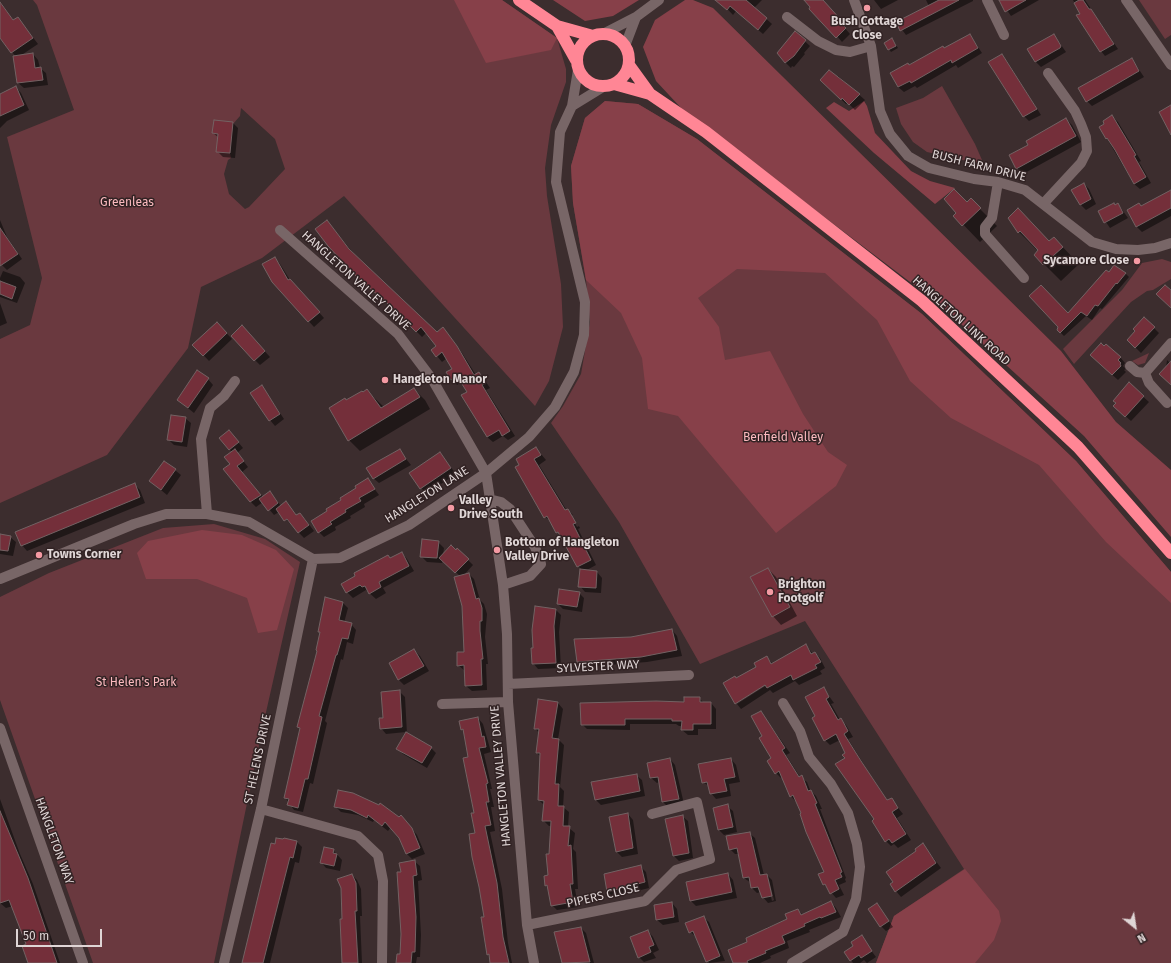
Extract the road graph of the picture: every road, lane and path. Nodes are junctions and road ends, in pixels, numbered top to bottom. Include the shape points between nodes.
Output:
1 (519, 0) edge
2 (659, 0) edge
3 (854, 0) edge
4 (987, 0) edge
5 (1126, 0) edge
6 (787, 16) dead end
7 (636, 17) junction
8 (557, 26) junction
9 (598, 35) junction
10 (1004, 35) dead end
11 (625, 46) junction
12 (871, 46) junction
13 (577, 65) junction
14 (629, 65) junction
15 (1171, 65) edge
16 (1048, 73) dead end
17 (608, 86) junction
18 (650, 94) junction
19 (572, 106) junction
20 (998, 182) junction
21 (1044, 203) junction
22 (280, 230) dead end
23 (1171, 243) edge
24 (1024, 278) dead end
25 (1171, 344) edge
26 (1130, 366) dead end
27 (1145, 373) junction
28 (235, 381) dead end
29 (1167, 403) dead end
30 (486, 473) junction
31 (489, 499) junction
32 (207, 514) junction
33 (1171, 554) edge
34 (313, 559) junction
35 (0, 578) edge
36 (504, 585) junction
37 (689, 675) dead end
38 (508, 684) junction
39 (508, 702) junction
40 (783, 703) dead end
41 (442, 704) dead end
42 (0, 728) edge
43 (261, 809) junction
44 (652, 814) dead end
45 (527, 925) junction
46 (83, 963) edge
47 (224, 963) edge
48 (382, 963) edge
49 (534, 963) edge
50 (792, 963) edge

1 - 8 highway
2 - 7 street
3 - 12 street, BUSH FARM DRIVE
4 - 10 street
5 - 15 street
6 - 12 street via 818,42 836,50 850,52
7 - 9 street
7 - 11 street
8 - 9 highway
8 - 13 highway
9 - 11 highway via 611,35
9 - 13 highway via 584,41 578,50
11 - 14 highway
12 - 20 street, BUSH FARM DRIVE via 880,111 890,134 908,156 929,168 974,180
13 - 17 highway via 583,78 592,84
13 - 19 street, HANGLETON LANE
14 - 17 highway via 623,76
14 - 18 highway, HANGLETON LINK ROAD
16 - 21 street via 1078,117 1086,137 1087,151 1081,163
17 - 18 highway, HANGLETON LINK ROAD
17 - 19 street
18 - 33 highway, HANGLETON LINK ROAD via 706,132 922,301 1078,447
19 - 30 street, HANGLETON LANE via 560,132 556,182 585,302 584,335 574,372 555,407 529,437
20 - 21 street, BUSH FARM DRIVE via 1025,190
20 - 24 street via 992,218 985,226 985,234
21 - 23 street, BUSH FARM DRIVE via 1092,242 1116,249 1138,250
22 - 30 street, HANGLETON VALLEY DRIVE via 398,334 432,379
25 - 27 street
26 - 27 street via 1137,372
27 - 29 street via 1149,383
28 - 32 street via 224,396 210,408 201,438
30 - 31 street, HANGLETON VALLEY DRIVE
30 - 34 street, HANGLETON LANE via 409,525 340,558
31 - 36 street, HANGLETON VALLEY DRIVE
31 - 36 street via 510,508 535,547 541,564 530,576
32 - 34 street via 249,522
32 - 35 street via 166,514 134,524
34 - 43 street, ST HELENS DRIVE
36 - 38 street, HANGLETON VALLEY DRIVE
37 - 38 street, SYLVESTER WAY
38 - 39 street, HANGLETON VALLEY DRIVE
39 - 41 street
39 - 45 street, HANGLETON VALLEY DRIVE
40 - 50 street via 800,731 809,756 831,784 848,813 857,844 860,867 856,899 843,932
42 - 46 street, HANGLETON WAY
43 - 47 street, ST HELENS DRIVE
43 - 48 street via 358,836 378,855 383,881
44 - 45 street, PIPERS CLOSE via 697,802 710,860 676,870 645,901
45 - 49 street, HANGLETON VALLEY DRIVE

